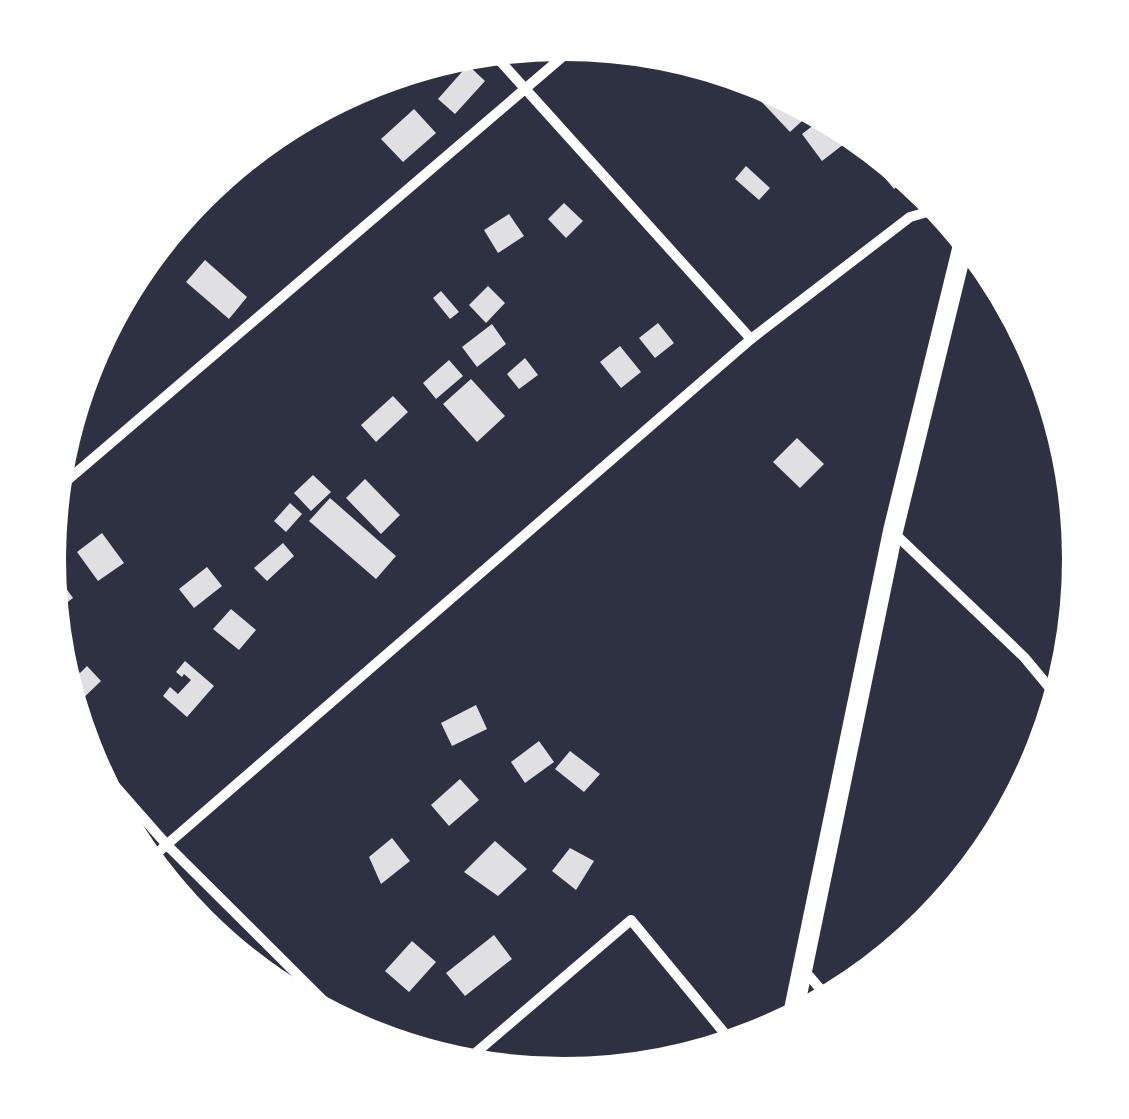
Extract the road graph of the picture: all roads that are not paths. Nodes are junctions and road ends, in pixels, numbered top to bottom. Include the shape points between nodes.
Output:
1 (564, 55) edge
2 (498, 59) edge
3 (525, 88) junction
4 (929, 212) edge
5 (962, 249) edge
6 (751, 339) junction
7 (66, 481) edge
8 (892, 531) junction
9 (1052, 691) edge
10 (111, 781) edge
11 (168, 845) junction
12 (156, 855) edge
13 (802, 968) junction
14 (823, 993) edge
15 (329, 1006) edge
16 (794, 1009) edge
17 (727, 1037) edge
18 (473, 1055) edge

1 - 3 street
2 - 3 street
3 - 6 street
3 - 7 street
4 - 6 street via 910,217
5 - 8 main road
6 - 11 street
8 - 9 street
8 - 13 main road
10 - 11 street
11 - 12 street
11 - 15 street
13 - 14 street
13 - 16 main road
17 - 18 street via 631,920

